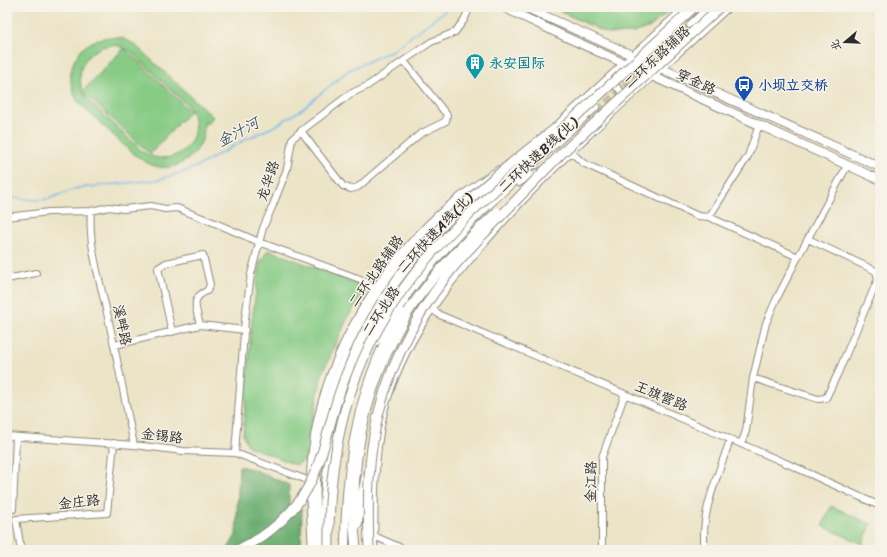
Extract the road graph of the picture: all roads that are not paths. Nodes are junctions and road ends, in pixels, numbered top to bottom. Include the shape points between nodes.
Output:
1 (470, 7) edge
2 (503, 7) edge
3 (525, 7) edge
4 (685, 7) edge
5 (694, 7) edge
6 (704, 7) edge
7 (710, 7) edge
8 (720, 7) edge
9 (729, 7) edge
10 (669, 22) junction
11 (688, 44) junction
12 (633, 55) junction
13 (404, 61) junction
14 (624, 64) junction
15 (662, 68) junction
16 (653, 77) junction
17 (602, 88) junction
18 (617, 106) junction
19 (596, 109) tunnel mouth
20 (759, 125) junction
21 (301, 130) junction
22 (552, 130) junction
23 (568, 151) junction
24 (847, 166) junction
25 (880, 167) edge
26 (501, 171) junction
27 (880, 180) edge
28 (517, 182) junction
29 (91, 211) junction
30 (7, 217) edge
31 (710, 217) junction
32 (808, 239) junction
33 (259, 242) junction
34 (798, 257) junction
35 (36, 273) dead end
36 (7, 280) edge
37 (375, 289) junction
38 (432, 308) junction
39 (200, 325) junction
40 (245, 330) junction
41 (172, 332) junction
42 (115, 345) junction
43 (753, 378) junction
44 (625, 394) junction
45 (374, 434) junction
46 (7, 436) edge
47 (16, 437) junction
48 (730, 440) junction
49 (114, 443) junction
50 (134, 444) junction
51 (741, 444) junction
52 (236, 453) junction
53 (310, 481) junction
54 (880, 506) edge
55 (13, 509) dead end
56 (374, 536) junction
57 (22, 550) edge
58 (238, 550) edge
59 (312, 550) edge
60 (317, 550) edge
61 (323, 550) edge
62 (329, 550) edge
63 (345, 550) edge
64 (351, 550) edge
65 (356, 550) edge
66 (369, 550) edge
67 (374, 550) edge
68 (406, 550) edge
69 (602, 550) edge
70 (704, 550) edge

1 - 13 street, 龙华路 via 454,32 431,42
2 - 14 main road, 穿金路
3 - 12 main road, 穿金路
4 - 10 street, 二环东路辅路
5 - 17 highway, bridge
6 - 7 main road via 689,24
8 - 18 highway, 二环快速B线(北), bridge
9 - 11 street, 二环东路辅路
10 - 11 street via 664,30 672,46 683,48
10 - 12 street, 二环东路辅路
11 - 15 street, 二环东路辅路
12 - 14 street, 二环东路辅路
12 - 15 main road, 穿金路
13 - 21 street, 龙华路 via 367,86 350,94
13 - 21 street via 447,114 448,119 420,134 358,187 351,189 343,186
14 - 16 main road, 穿金路
14 - 17 street, 二环东路辅路
15 - 16 street, 二环东路辅路
15 - 25 main road, 穿金路
16 - 18 street, 二环东路辅路
16 - 20 main road, 穿金路
17 - 18 street via 604,84 610,84 619,90 623,100
17 - 22 street, 二环北路辅路
17 - 26 highway, bridge
17 - 62 highway, 二环快速A线(北), bridge via 453,230 417,270 388,312 352,386 341,424 331,484
18 - 23 highway, 二环快速B线(北), bridge
19 - 28 main road, 二环北路
20 - 24 main road, 穿金路
20 - 31 street via 748,156
21 - 33 street, 龙华路 via 292,139 286,169 262,228
22 - 28 street via 538,146
22 - 37 street, 二环北路辅路 via 440,212 403,251
23 - 28 street via 555,164
23 - 31 street via 583,163 698,216
23 - 38 street via 450,283
23 - 45 highway, bridge via 471,247 434,293 396,360
23 - 65 highway, 二环快速B线(北), bridge via 456,252 423,291 396,333 375,381 356,458 353,519
24 - 27 main road, 穿金路
24 - 32 street
26 - 58 highway, bridge via 436,233 394,285 369,325 348,370 322,456 308,489 279,523 260,538
26 - 60 highway, bridge via 451,210 413,247 366,315 347,354 332,394 318,452 315,483
28 - 61 main road, 二环北路 via 458,235 422,274 392,315 363,365 344,407 330,452 325,489
28 - 63 main road, 二环北路 via 434,267 418,287 385,342 369,378 354,434 347,494
29 - 30 street
29 - 33 street via 109,207 177,208
29 - 42 street, 溪畔路 via 92,240
31 - 34 street
32 - 34 street
32 - 43 street via 876,271 878,279 826,398 818,399
33 - 37 street via 360,279
33 - 40 street, 龙华路 via 251,274
34 - 43 street via 766,323
35 - 36 street
37 - 53 street, 二环北路辅路 via 347,338 326,390 313,442
38 - 44 street, 王旗营路 via 440,316
38 - 56 street via 401,366 385,411 380,432
39 - 40 street
39 - 41 street
39 - 41 street via 196,298 209,290 210,285 203,255 166,263 158,268
40 - 52 street, 龙华路
41 - 42 street
42 - 50 street, 溪畔路
43 - 51 street via 746,431
44 - 48 street, 王旗营路
44 - 69 street, 金江路 via 602,458
45 - 64 highway, bridge
45 - 66 highway, bridge
46 - 47 street, 金锡路
47 - 49 street, 金锡路
47 - 55 street
48 - 51 street, 王旗营路
48 - 70 street via 707,512 703,529
49 - 50 street, 金锡路
49 - 57 street, 金庄路 via 107,513 16,519
50 - 52 street, 金锡路 via 183,451
51 - 54 street, 王旗营路
52 - 53 street, 金锡路
53 - 59 street, 二环北路辅路
56 - 67 street
56 - 68 street

